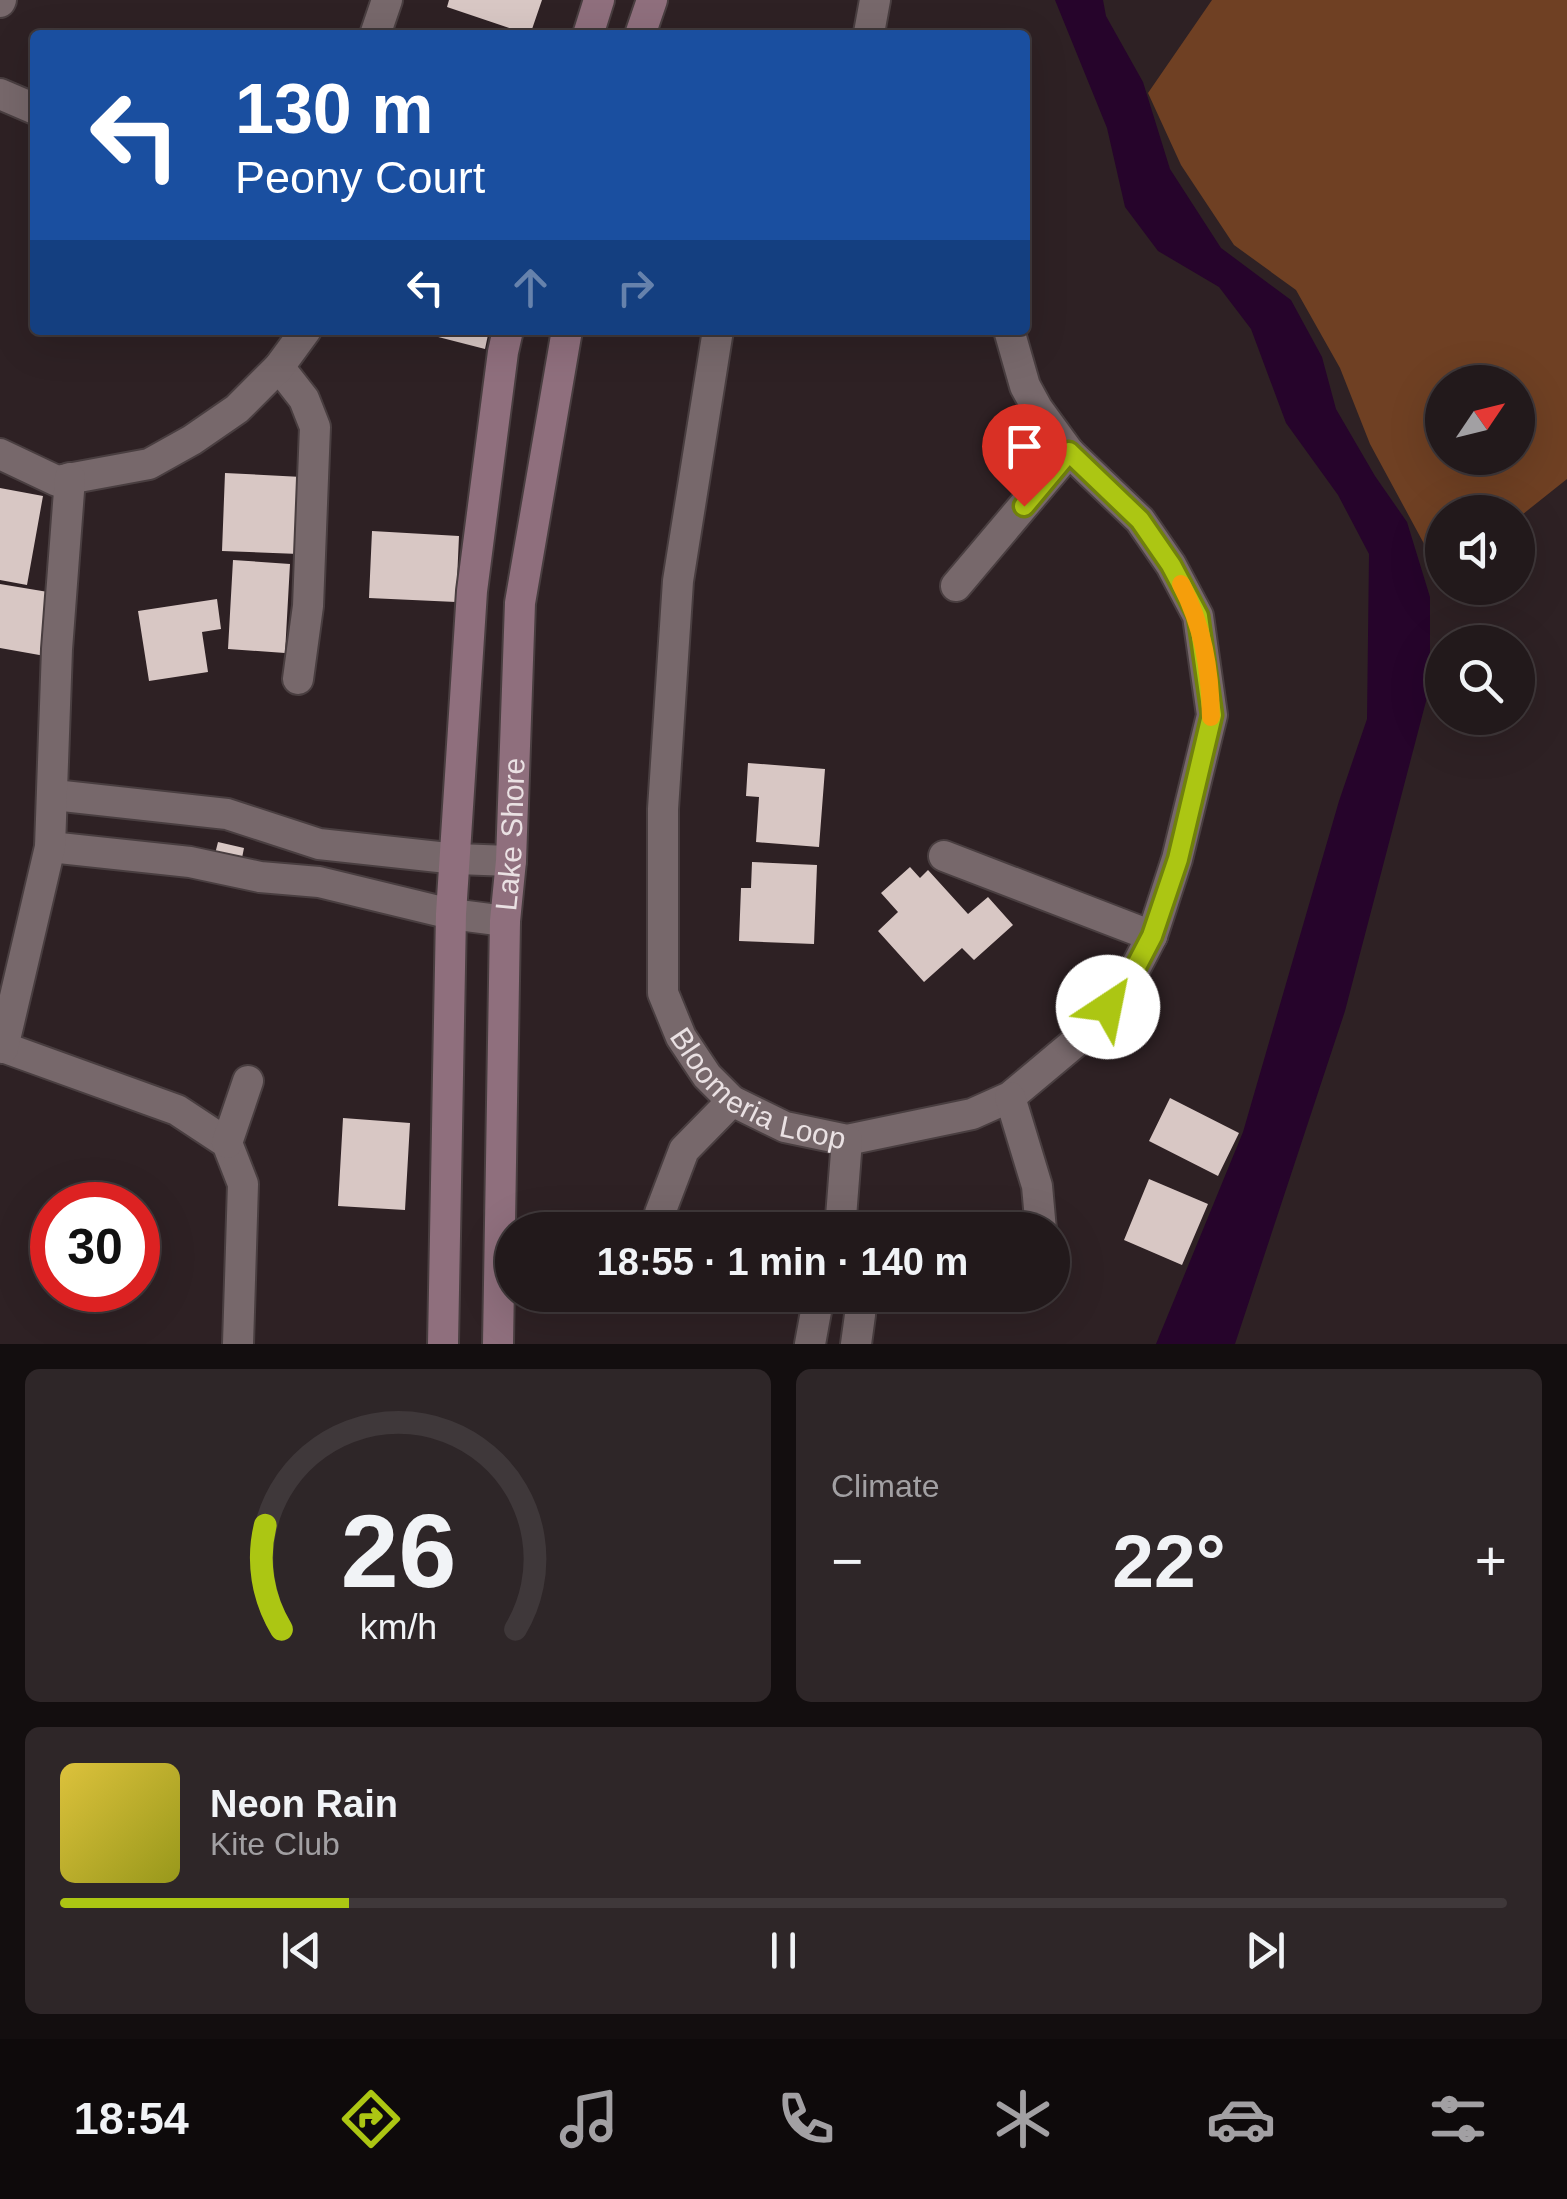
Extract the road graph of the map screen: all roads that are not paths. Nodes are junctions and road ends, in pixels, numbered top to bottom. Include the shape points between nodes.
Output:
1 (387, 0) edge
2 (599, 0) edge
3 (652, 0) edge
4 (876, 0) edge
5 (377, 30) edge
6 (590, 30) edge
7 (642, 30) edge
8 (870, 30) edge
9 (0, 94) edge
10 (30, 107) edge
11 (302, 335) edge
12 (507, 335) edge
13 (566, 335) edge
14 (717, 335) edge
15 (1010, 335) edge
16 (279, 367) junction
17 (1069, 452) junction
18 (0, 454) edge
19 (70, 478) junction
20 (956, 586) dead end
21 (298, 679) dead end
22 (54, 795) junction
23 (319, 844) junction
24 (50, 848) junction
25 (944, 856) dead end
26 (457, 860) junction
27 (511, 861) junction
28 (312, 883) junction
29 (451, 914) junction
30 (506, 921) junction
31 (1152, 936) junction
32 (2, 1047) edge
33 (248, 1082) dead end
34 (1010, 1097) junction
35 (732, 1101) junction
36 (847, 1140) junction
37 (227, 1143) junction
38 (660, 1212) edge
39 (841, 1212) edge
40 (1040, 1212) edge
41 (816, 1312) edge
42 (860, 1312) edge
43 (238, 1344) edge
44 (443, 1344) edge
45 (498, 1344) edge
46 (810, 1344) edge
47 (856, 1344) edge

1 - 5 street
2 - 6 street
3 - 7 street
4 - 8 street
9 - 10 street
11 - 16 street
12 - 26 street, Lake Shore via 472,591
13 - 27 street, Lake Shore via 520,603
14 - 35 street, Bloomeria Loop via 678,581 663,809 662,993 681,1037
15 - 17 street, Bloomeria Loop via 1025,386
16 - 19 street via 237,409 149,464
16 - 21 street via 315,428 308,606
17 - 20 street
17 - 31 street, Bloomeria Loop via 1140,520 1171,565 1198,616 1208,668 1212,715
18 - 19 street via 57,480
19 - 22 street
22 - 23 street via 227,814
22 - 24 street
23 - 26 street
23 - 28 street
24 - 28 street
24 - 32 street
25 - 31 street
26 - 27 street
26 - 29 street, Lake Shore
27 - 30 street, Lake Shore
28 - 29 street
29 - 30 street
29 - 44 street, Lake Shore
30 - 45 street, Lake Shore
31 - 34 street, Bloomeria Loop via 1127,984 1090,1030
32 - 37 street via 177,1110
33 - 37 street
34 - 36 street, Bloomeria Loop via 972,1114
34 - 40 street
35 - 36 street, Bloomeria Loop via 785,1127
35 - 38 street via 684,1150
36 - 39 street
37 - 43 street via 244,1184
41 - 46 street
42 - 47 street

